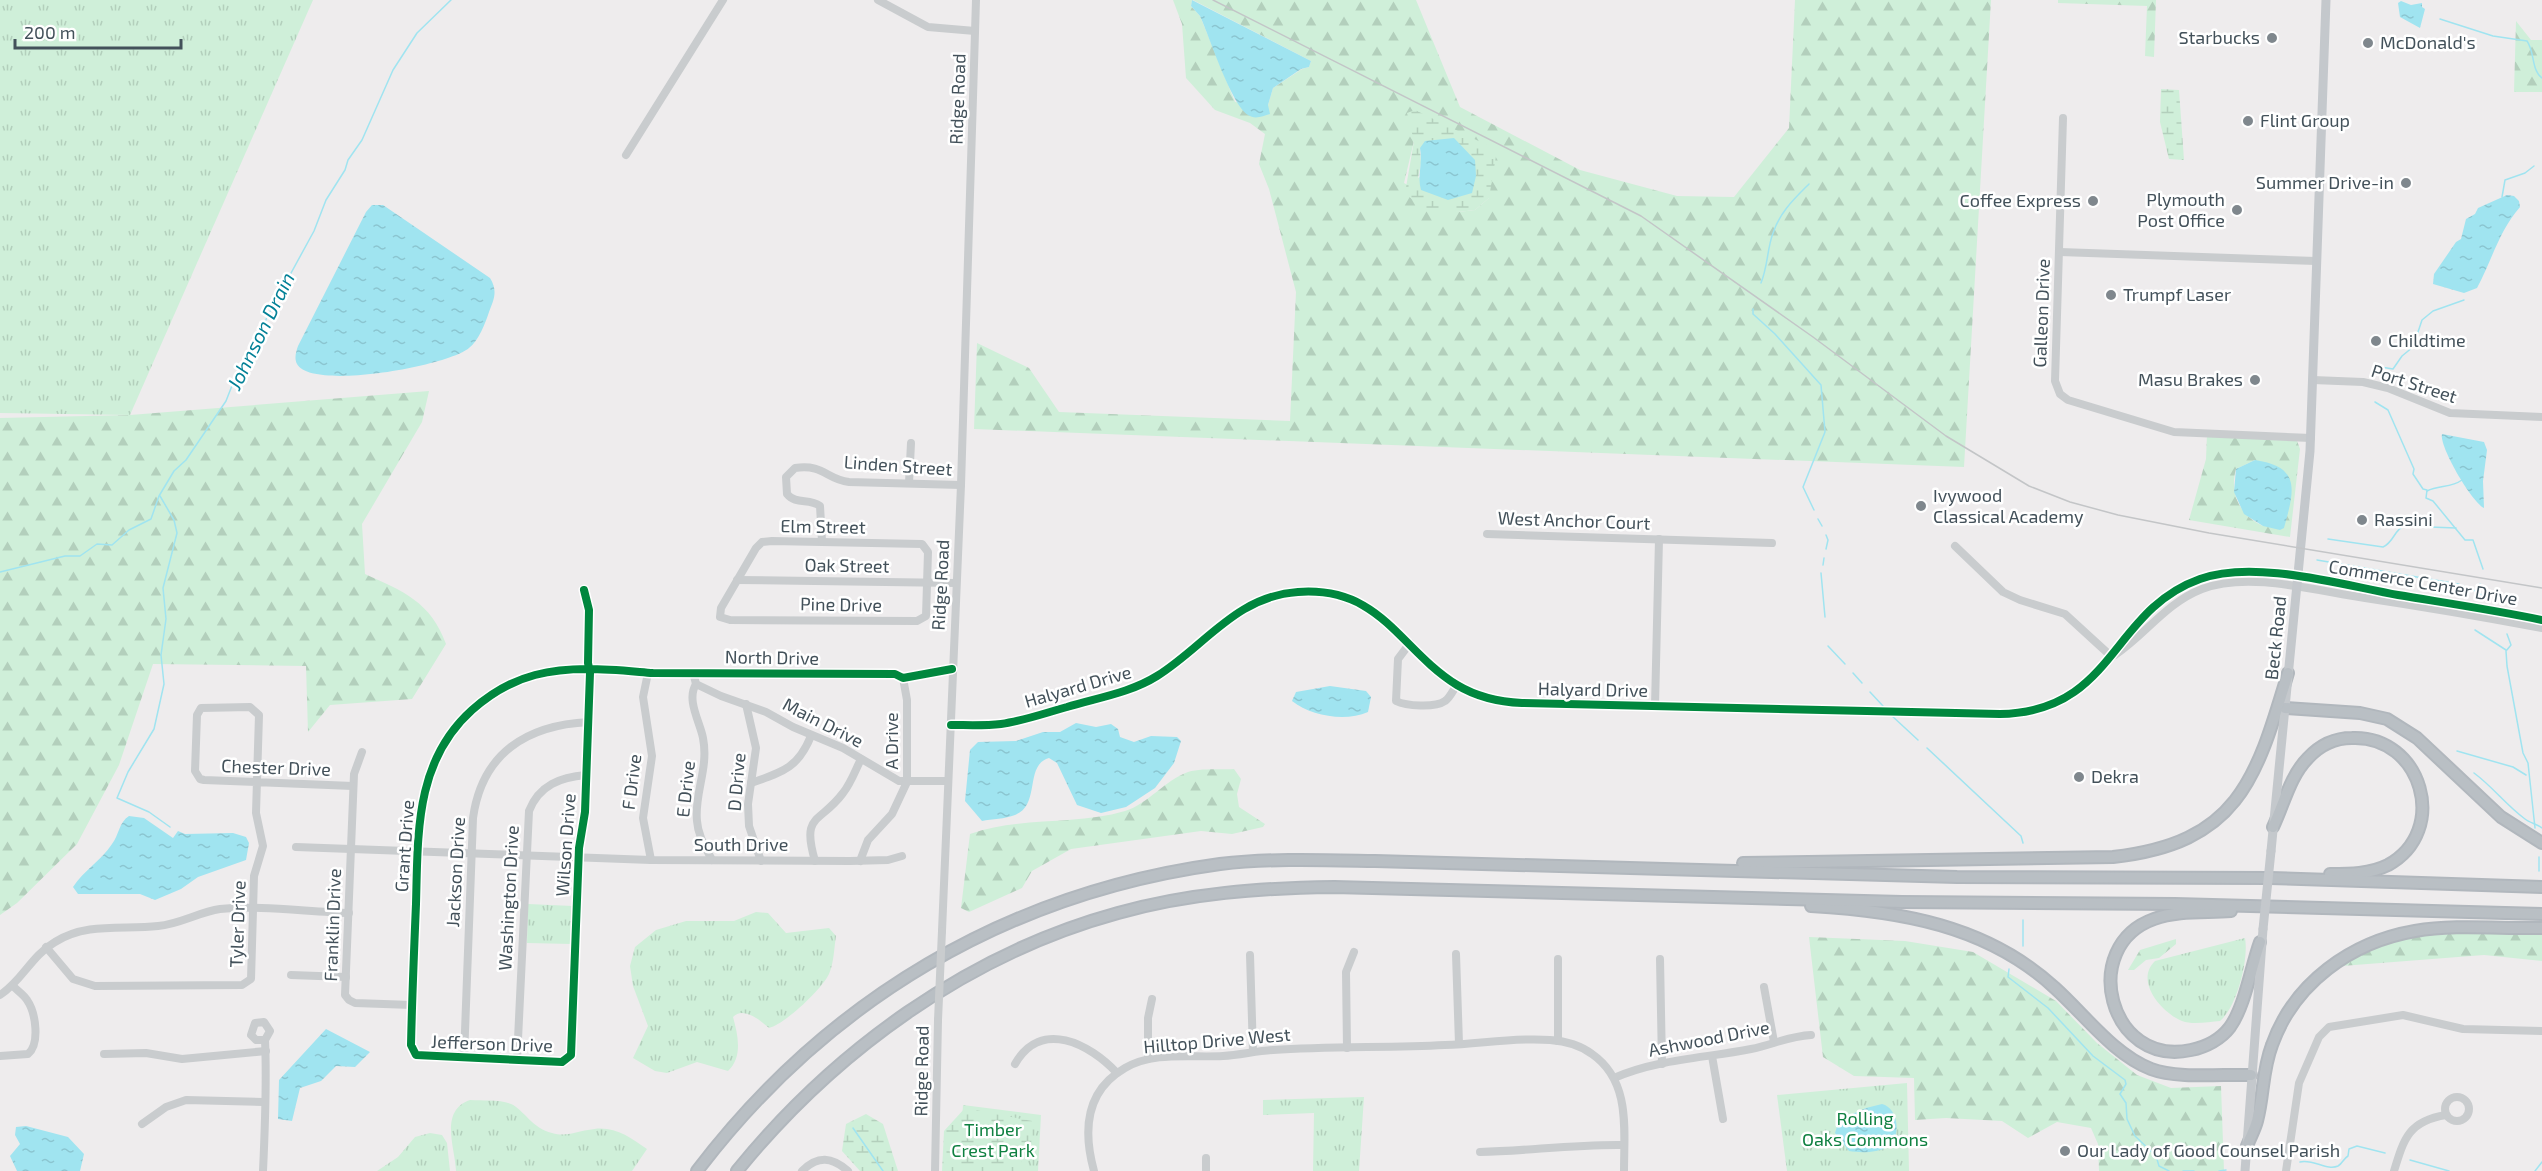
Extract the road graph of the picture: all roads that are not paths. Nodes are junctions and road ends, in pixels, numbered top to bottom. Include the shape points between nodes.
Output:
1 (723, 0) edge
2 (878, 0) edge
3 (976, 0) edge
4 (2326, 0) edge
5 (975, 31) junction
6 (2063, 118) dead end
7 (626, 155) dead end
8 (2060, 252) junction
9 (2316, 261) junction
10 (2313, 380) junction
11 (2542, 417) edge
12 (2311, 438) junction
13 (911, 443) dead end
14 (909, 483) junction
15 (961, 485) junction
16 (1487, 534) dead end
17 (1659, 539) junction
18 (822, 542) junction
19 (1772, 543) dead end
20 (1955, 546) dead end
21 (2252, 572) junction
22 (2299, 577) junction
23 (737, 580) junction
24 (928, 582) junction
25 (956, 583) junction
26 (2251, 583) junction
27 (2298, 588) junction
28 (584, 590) dead end
29 (2480, 612) junction
30 (720, 616) joint
31 (2542, 620) edge
32 (2542, 628) edge
33 (1410, 643) junction
34 (2112, 657) junction
35 (589, 669) junction
36 (952, 669) junction
37 (693, 672) junction
38 (648, 673) junction
39 (2288, 673) junction
40 (903, 678) junction
41 (696, 684) junction
42 (1457, 685) junction
43 (746, 704) junction
44 (1654, 706) junction
45 (2285, 708) junction
46 (589, 722) junction
47 (951, 724) junction
48 (811, 736) junction
49 (362, 752) dead end
50 (861, 759) junction
51 (586, 775) junction
52 (199, 778) joint
53 (948, 781) junction
54 (257, 782) junction
55 (907, 782) junction
56 (752, 783) junction
57 (353, 786) junction
58 (2273, 827) junction
59 (2542, 843) edge
60 (296, 847) dead end
61 (351, 849) junction
62 (418, 852) junction
63 (471, 854) junction
64 (525, 856) junction
65 (902, 856) dead end
66 (578, 858) junction
67 (651, 860) junction
68 (712, 860) junction
69 (761, 861) junction
70 (815, 861) junction
71 (860, 861) junction
72 (1674, 867) junction
73 (2270, 878) junction
74 (2542, 887) edge
75 (1703, 896) junction
76 (2282, 907) junction
77 (254, 910) junction
78 (349, 913) junction
79 (2542, 914) edge
80 (2542, 928) edge
81 (2260, 942) junction
82 (46, 947) junction
83 (1353, 952) dead end
84 (1456, 954) dead end
85 (1250, 955) dead end
86 (1558, 959) dead end
87 (1660, 959) dead end
88 (291, 975) dead end
89 (346, 977) junction
90 (14, 987) junction
91 (1764, 987) dead end
92 (0, 995) edge
93 (1152, 999) dead end
94 (412, 1005) junction
95 (2542, 1031) edge
96 (1811, 1035) dead end
97 (265, 1040) dead end
98 (1558, 1041) junction
99 (1774, 1042) junction
100 (1459, 1044) junction
101 (1347, 1048) junction
102 (266, 1051) junction
103 (1253, 1052) junction
104 (414, 1053) joint
105 (104, 1054) dead end
106 (0, 1056) edge
107 (1712, 1056) junction
108 (464, 1058) junction
109 (568, 1058) joint
110 (1148, 1059) junction
111 (517, 1060) junction
112 (1016, 1064) dead end
113 (1662, 1064) junction
114 (1117, 1073) junction
115 (2251, 1075) junction
116 (1614, 1078) junction
117 (263, 1102) junction
118 (2446, 1114) dead end
119 (1723, 1119) dead end
120 (142, 1124) dead end
121 (1624, 1145) junction
122 (2247, 1146) junction
123 (1480, 1152) dead end
124 (1206, 1158) dead end
125 (263, 1171) edge
126 (697, 1171) edge
127 (737, 1171) edge
128 (802, 1171) edge
129 (848, 1171) edge
130 (935, 1171) edge
131 (1094, 1171) edge
132 (1206, 1171) edge
133 (1624, 1171) edge
134 (2246, 1171) edge
135 (2286, 1171) edge
136 (2394, 1171) edge

1 - 7 street
2 - 5 street via 928,27
3 - 5 street, Ridge Road
4 - 9 main road, Beck Road
5 - 15 street, Ridge Road
6 - 8 street, Galleon Drive
8 - 9 street
8 - 12 street, Galleon Drive via 2055,381 2063,397 2174,432
9 - 10 main road, Beck Road
10 - 11 street, Port Street via 2363,382 2461,414
10 - 12 main road, Beck Road
12 - 22 main road, Beck Road
13 - 14 street
14 - 15 street, Linden Street
14 - 18 street, Linden Street via 840,481 820,468 792,469 786,477 787,494 794,501 820,506
15 - 25 street, Ridge Road
16 - 17 street, West Anchor Court
17 - 19 street, West Anchor Court
17 - 44 street
18 - 23 street, Elm Street via 762,542
18 - 24 street, Elm Street via 921,543 926,547
20 - 34 street via 2004,592 2065,614
21 - 22 street, Halyard Drive
21 - 26 street
21 - 34 street, Halyard Drive via 2218,574 2176,589 2140,620
22 - 27 main road, Beck Road
22 - 29 street, Commerce Center Drive
23 - 24 street, Oak Street
23 - 30 street, Elm Street
24 - 25 street, Oak Street
24 - 30 street, Pine Drive via 927,613 919,621 730,620
25 - 36 street, Ridge Road
26 - 27 street, Halyard Drive
26 - 34 street, Halyard Drive via 2218,585 2185,597
27 - 29 street, Commerce Center Drive
27 - 39 main road, Beck Road
28 - 35 street, Wilson Drive via 589,610
29 - 31 street, Commerce Center Drive
29 - 32 street, Commerce Center Drive
33 - 42 street, Halyard Drive
33 - 42 street via 1398,658 1395,701 1438,704
33 - 47 street, Halyard Drive via 1380,615 1353,601 1318,592 1283,593 1236,612 1166,670 1144,683 1008,723
34 - 44 street, Halyard Drive via 2067,698 2018,713
35 - 38 street, North Drive
35 - 46 street, Wilson Drive
35 - 62 street, Grant Drive via 553,671 520,680 492,694 464,718 442,746 428,776 420,808
36 - 40 street, North Drive
36 - 47 street, Ridge Road
37 - 38 street, North Drive
37 - 40 street, North Drive via 895,674
37 - 41 street
38 - 67 street, F Drive via 644,697 652,756 642,818
39 - 45 main road, Beck Road
39 - 72 highway via 2260,762 2245,789 2220,816 2176,844 2143,854 2113,857
40 - 55 street, A Drive via 907,700
41 - 43 street, Main Drive
41 - 68 street, E Drive via 693,702 705,758 696,822
42 - 44 street, Halyard Drive via 1510,702
43 - 48 street, Main Drive
43 - 56 street, D Drive via 756,748
45 - 58 main road, Beck Road
45 - 59 highway via 2360,713 2386,719 2417,738 2491,809
46 - 51 street, Wilson Drive
46 - 63 street, Jackson Drive via 538,730 516,742 498,759 477,799
47 - 53 street, Ridge Road
48 - 50 street, Main Drive
48 - 56 street via 795,764
49 - 57 street, Franklin Drive
50 - 55 street, Main Drive
50 - 70 street via 845,792 812,825 809,840
51 - 64 street, Washington Drive via 558,780 536,797 528,817
51 - 66 street, Wilson Drive
52 - 54 street, Chester Drive
52 - 54 street, Tyler Drive via 195,771 197,715 201,708 249,707 259,715
53 - 55 street, Main Drive
53 - 130 street, Ridge Road, bridge
54 - 57 street, Chester Drive
54 - 77 street, Tyler Drive via 256,813 263,846 254,876
55 - 71 street, A Drive via 892,814 868,840
56 - 69 street, D Drive via 749,826
57 - 61 street, Franklin Drive
58 - 73 highway via 2303,762 2319,748 2341,739 2370,739 2393,748 2409,762 2421,788 2423,809 2417,834 2388,865 2353,874
58 - 81 main road, Beck Road, bridge
60 - 61 street, South Drive
61 - 62 street, South Drive
61 - 78 street, Franklin Drive
62 - 63 street, South Drive
62 - 94 street, Grant Drive
63 - 64 street, South Drive
63 - 108 street, Jackson Drive
64 - 66 street, South Drive
64 - 111 street, Washington Drive
65 - 71 street, South Drive
66 - 67 street, South Drive
66 - 109 street, Wilson Drive
67 - 68 street, South Drive
68 - 69 street, South Drive
69 - 70 street, South Drive
70 - 71 street, South Drive
72 - 73 highway via 1957,877
72 - 126 highway via 1261,861 1142,878 1067,900 951,950 858,1008 772,1083
73 - 74 highway
75 - 76 highway
75 - 115 highway via 1867,909 1947,926 2028,967 2134,1061 2162,1072
75 - 127 highway via 1277,887 1208,894 1116,913 983,967 896,1021 810,1091
76 - 79 highway
76 - 81 highway via 2171,914 2137,928 2112,964 2110,988 2116,1014 2136,1038 2157,1050 2183,1052 2209,1044 2236,1017
77 - 78 street
77 - 82 street via 215,910 160,926 87,929
77 - 82 street, Tyler Drive via 252,975 246,984 107,987 73,979
78 - 89 street, Franklin Drive
80 - 122 highway via 2416,931 2369,944 2329,967 2298,998 2278,1029 2261,1083 2257,1121
81 - 115 main road, Beck Road
82 - 90 street
83 - 101 street via 1346,972
84 - 100 street
85 - 103 street
86 - 98 street
87 - 113 street
88 - 89 street
89 - 94 street, Franklin Drive via 345,995 351,1002
90 - 92 street
90 - 106 street via 33,1011 34,1044 28,1054
91 - 99 street
93 - 110 street
94 - 104 street, Grant Drive
95 - 135 street via 2463,1029 2403,1015 2329,1027 2319,1036 2299,1083
96 - 99 street, Ashwood Drive
97 - 102 street
98 - 100 street, Hilltop Drive West
98 - 116 street, Hilltop Drive West via 1591,1053
99 - 107 street, Ashwood Drive
100 - 101 street, Hilltop Drive West
101 - 103 street, Hilltop Drive West
102 - 105 street via 182,1059 146,1053
102 - 117 street
103 - 110 street, Hilltop Drive West
104 - 108 street, Jefferson Drive
107 - 113 street, Ashwood Drive
107 - 119 street
108 - 111 street, Jefferson Drive
109 - 111 street, Jefferson Drive via 562,1062
110 - 114 street, Hilltop Drive West
112 - 114 street via 1020,1055 1033,1045 1061,1040 1090,1048
113 - 116 street, Ashwood Drive via 1636,1068
114 - 131 street, Hilltop Drive West via 1100,1091 1088,1119 1088,1146
115 - 122 main road, Beck Road
116 - 121 street via 1623,1103
117 - 120 street via 186,1100 166,1107
117 - 125 street
118 - 136 street via 2410,1131
121 - 123 street
121 - 133 street
122 - 134 main road, Beck Road
124 - 132 street
128 - 129 street via 821,1159 834,1161

